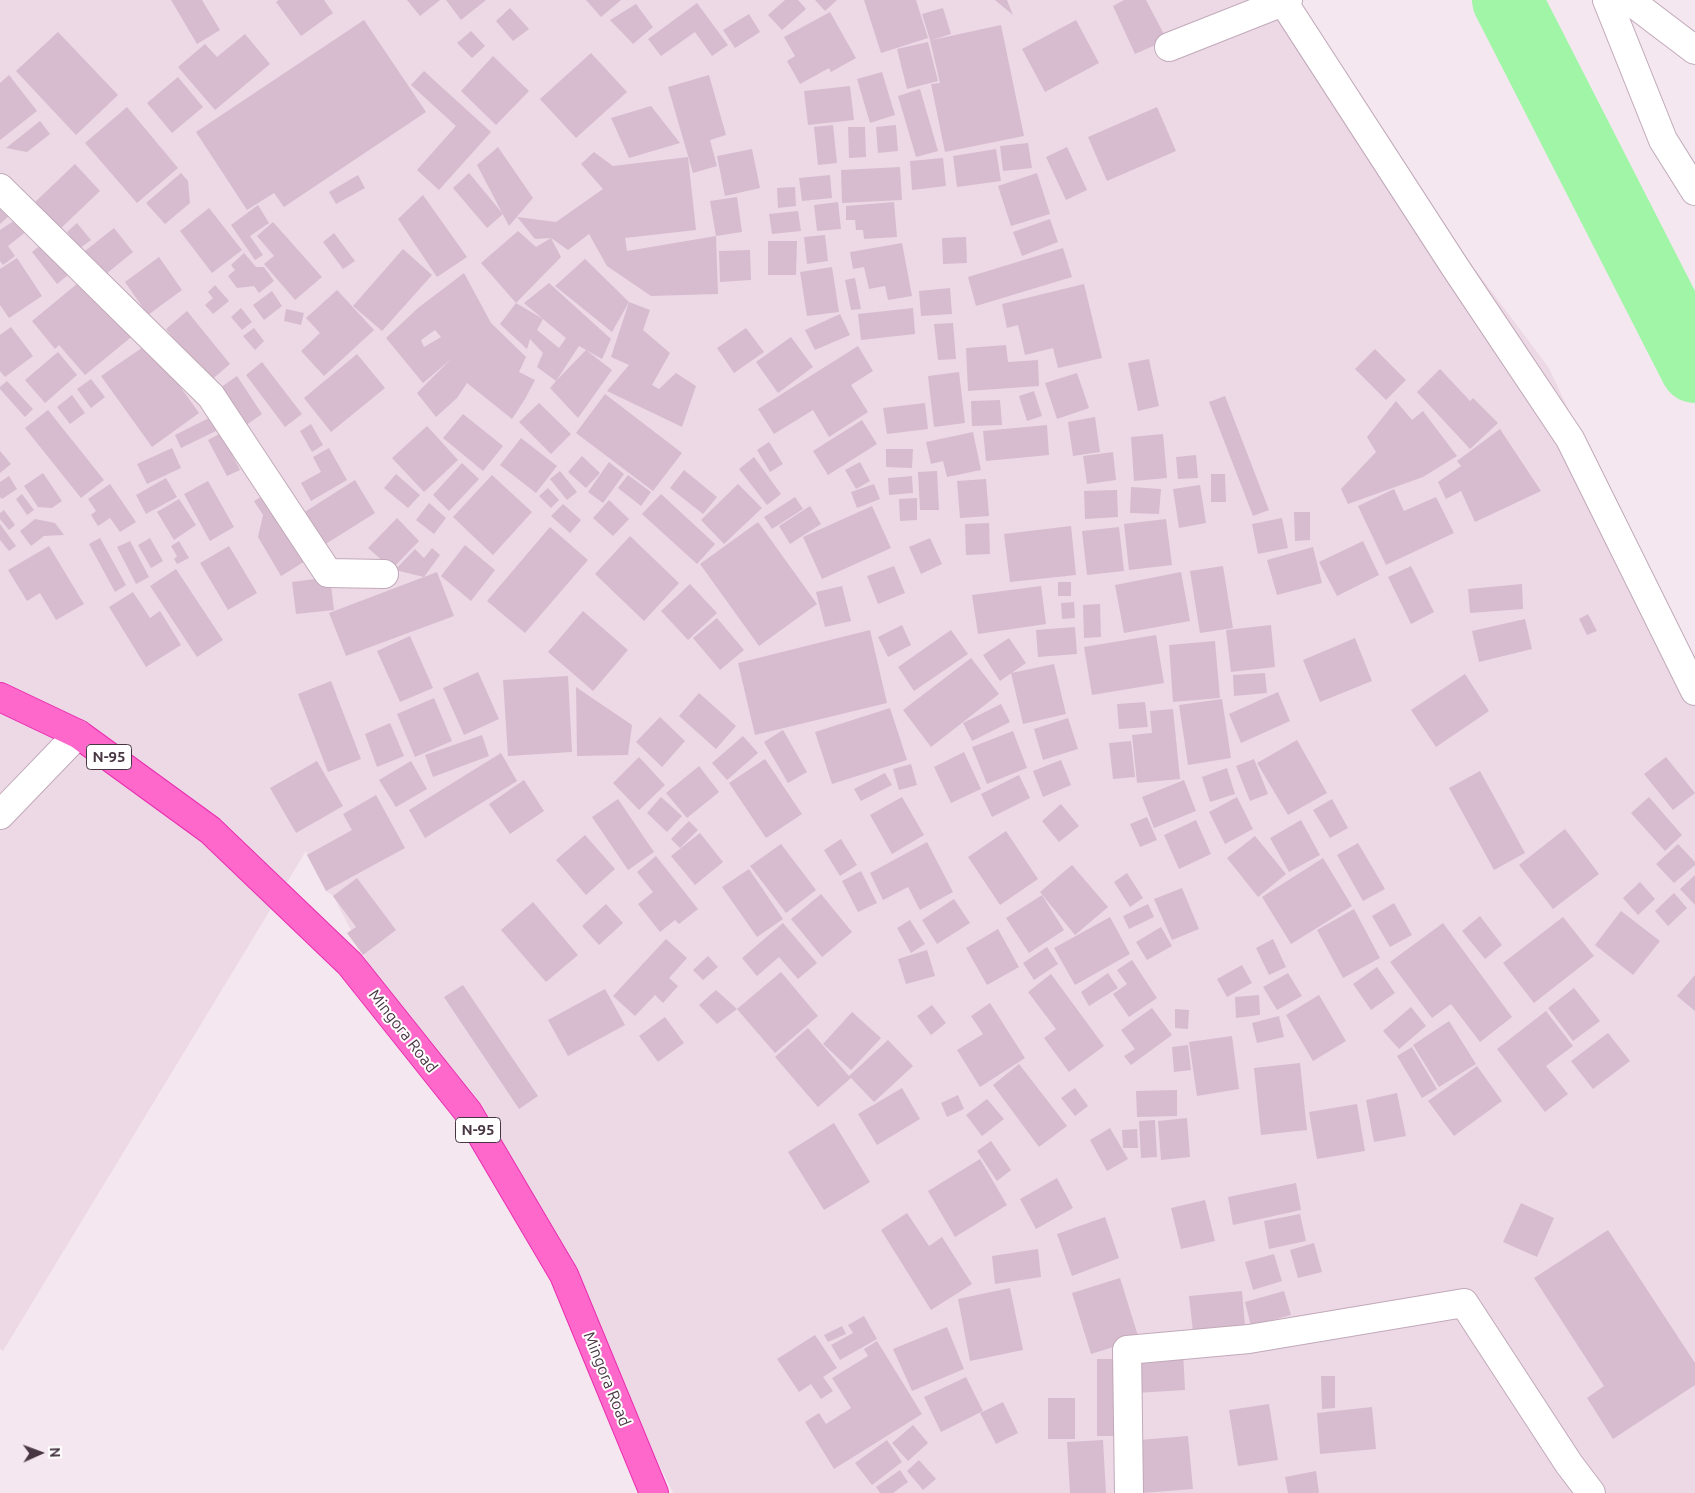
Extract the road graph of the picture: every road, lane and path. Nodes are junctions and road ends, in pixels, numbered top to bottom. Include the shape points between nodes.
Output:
1 (1607, 0) edge
2 (1629, 0) edge
3 (1284, 1) edge
4 (1169, 47) dead end
5 (1695, 50) edge
6 (0, 188) edge
7 (1695, 192) edge
8 (384, 574) dead end
9 (1695, 691) edge
10 (0, 697) edge
11 (78, 734) junction
12 (0, 815) edge
13 (654, 1493) edge
14 (1129, 1493) edge
15 (1591, 1493) edge

1 - 7 street via 1663,140
2 - 5 street
3 - 4 street
3 - 9 street via 1455,267 1570,438
6 - 8 street via 211,396 328,572
10 - 11 highway, Mingora Road / N-95
11 - 12 street
11 - 13 highway, Mingora Road / N-95 via 210,830 350,964 468,1112 564,1274
14 - 15 street via 1127,1350 1249,1339 1464,1303

